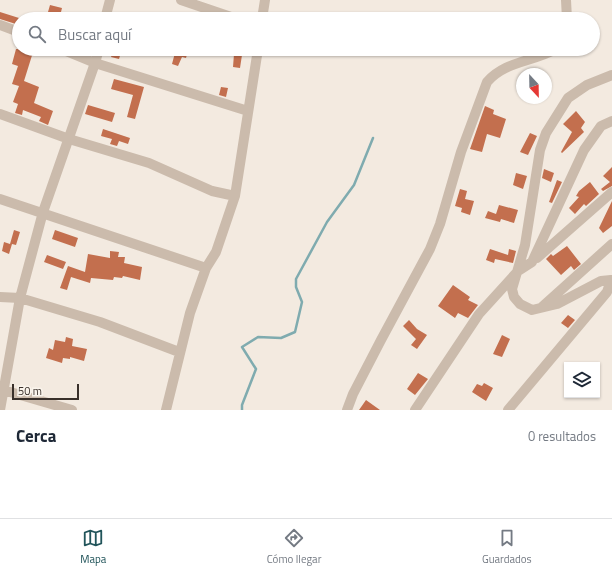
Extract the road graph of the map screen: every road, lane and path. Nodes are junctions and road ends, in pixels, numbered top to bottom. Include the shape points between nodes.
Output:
1 (110, 0) edge
2 (181, 0) edge
3 (265, 0) edge
4 (566, 0) edge
5 (107, 12) edge
6 (216, 12) edge
7 (263, 12) edge
8 (567, 12) edge
9 (0, 25) edge
10 (12, 29) edge
11 (78, 56) edge
12 (96, 56) edge
13 (257, 56) edge
14 (537, 56) edge
15 (95, 63) junction
16 (612, 75) edge
17 (248, 111) junction
18 (0, 114) edge
19 (612, 121) edge
20 (69, 139) junction
21 (612, 192) edge
22 (235, 196) junction
23 (0, 199) edge
24 (43, 212) junction
25 (612, 244) edge
26 (532, 262) junction
27 (206, 268) junction
28 (518, 270) junction
29 (612, 280) edge
30 (0, 297) edge
31 (20, 298) junction
32 (541, 308) junction
33 (179, 352) junction
34 (1, 390) edge
35 (0, 410) edge
36 (72, 410) edge
37 (166, 410) edge
38 (347, 410) edge
39 (415, 410) edge
40 (508, 410) edge

1 - 5 street
2 - 6 street
3 - 7 street
4 - 8 street
9 - 10 street
11 - 15 street
12 - 15 street
13 - 17 street
14 - 38 street via 503,69 487,82 461,152 430,250 381,340
15 - 17 street
15 - 20 street
16 - 28 street via 587,85 568,98 546,133 540,150 526,238
17 - 22 street
18 - 20 street
19 - 26 street via 601,126 584,150
20 - 22 street via 149,163 212,191
20 - 24 street
21 - 26 street
22 - 27 street via 216,252
23 - 24 street
24 - 27 street
24 - 31 street
25 - 32 street
26 - 28 street
27 - 33 street
28 - 32 street via 512,289 514,297 520,304 532,310
28 - 39 street via 479,314
29 - 32 street via 601,281 557,304
29 - 40 street via 607,292
30 - 31 street
31 - 33 street via 100,322
31 - 34 street
33 - 37 street
34 - 35 street
34 - 36 street

